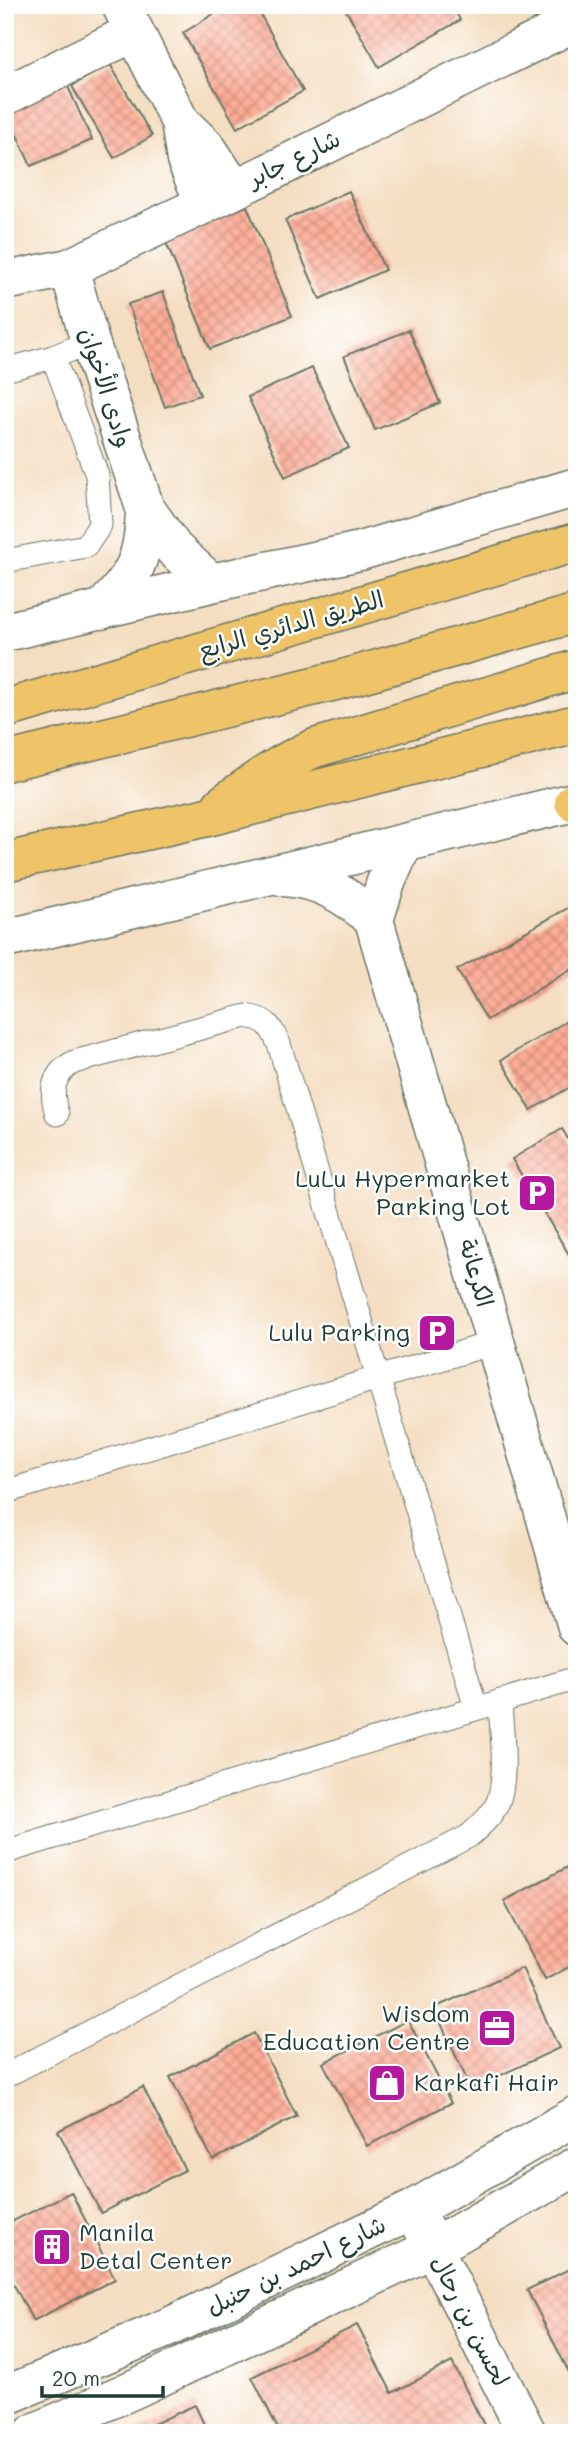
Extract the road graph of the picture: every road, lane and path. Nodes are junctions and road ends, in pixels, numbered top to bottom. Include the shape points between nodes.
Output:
1 (127, 18) edge
2 (577, 20) edge
3 (5, 96) edge
4 (219, 196) junction
5 (69, 268) junction
6 (5, 281) edge
7 (90, 342) junction
8 (53, 357) junction
9 (5, 370) edge
10 (577, 487) edge
11 (145, 508) junction
12 (577, 542) edge
13 (5, 561) edge
14 (211, 583) junction
15 (101, 610) junction
16 (577, 613) edge
17 (5, 632) edge
18 (577, 669) edge
19 (5, 709) edge
20 (577, 724) edge
21 (5, 762) edge
22 (576, 801) edge
23 (203, 818) junction
24 (403, 844) junction
25 (5, 862) edge
26 (272, 876) junction
27 (374, 920) junction
28 (5, 939) edge
29 (57, 1114) dead end
30 (496, 1342) junction
31 (378, 1378) junction
32 (5, 1492) edge
33 (577, 1627) edge
34 (577, 1678) edge
35 (500, 1701) junction
36 (476, 1709) junction
37 (5, 1852) edge
38 (5, 2076) edge
39 (577, 2115) edge
40 (577, 2166) edge
41 (414, 2209) junction
42 (433, 2248) junction
43 (5, 2396) edge
44 (34, 2433) edge
45 (527, 2433) edge

1 - 3 street
1 - 4 street via 180,122 186,160
2 - 4 street, شارع جابر
4 - 5 street, شارع جابر
5 - 6 street, شارع جابر
5 - 7 street, وادى الأخوان
7 - 8 lane
7 - 11 street, وادى الأخوان
8 - 9 lane
8 - 13 lane via 97,475 100,525 86,546
10 - 14 street via 360,551
11 - 14 street, وادى الأخوان via 174,549
11 - 15 street, وادى الأخوان via 137,565
12 - 19 main road, الطريق الدائري الرابع
14 - 15 street
15 - 17 street
16 - 21 main road via 339,680
18 - 23 main road via 294,756
20 - 23 main road
22 - 24 street
23 - 25 main road
24 - 26 street
24 - 27 street
26 - 27 street via 328,886
26 - 28 street
27 - 30 street, الكرعانة
29 - 31 lane via 54,1084 74,1062 246,1016 262,1018 279,1044
30 - 31 lane
30 - 33 street, الكرعانة
31 - 32 lane
31 - 36 lane
34 - 35 lane
35 - 36 lane
35 - 38 lane via 502,1780 497,1802 488,1819 469,1836
36 - 37 lane
39 - 41 street, شارع احمد بن حنبل
40 - 42 street, شارع احمد بن حنبل
41 - 42 street, لحسن بن رحال
41 - 43 street, شارع احمد بن حنبل via 169,2326
42 - 44 street, شارع احمد بن حنبل
42 - 45 street, لحسن بن رحال

